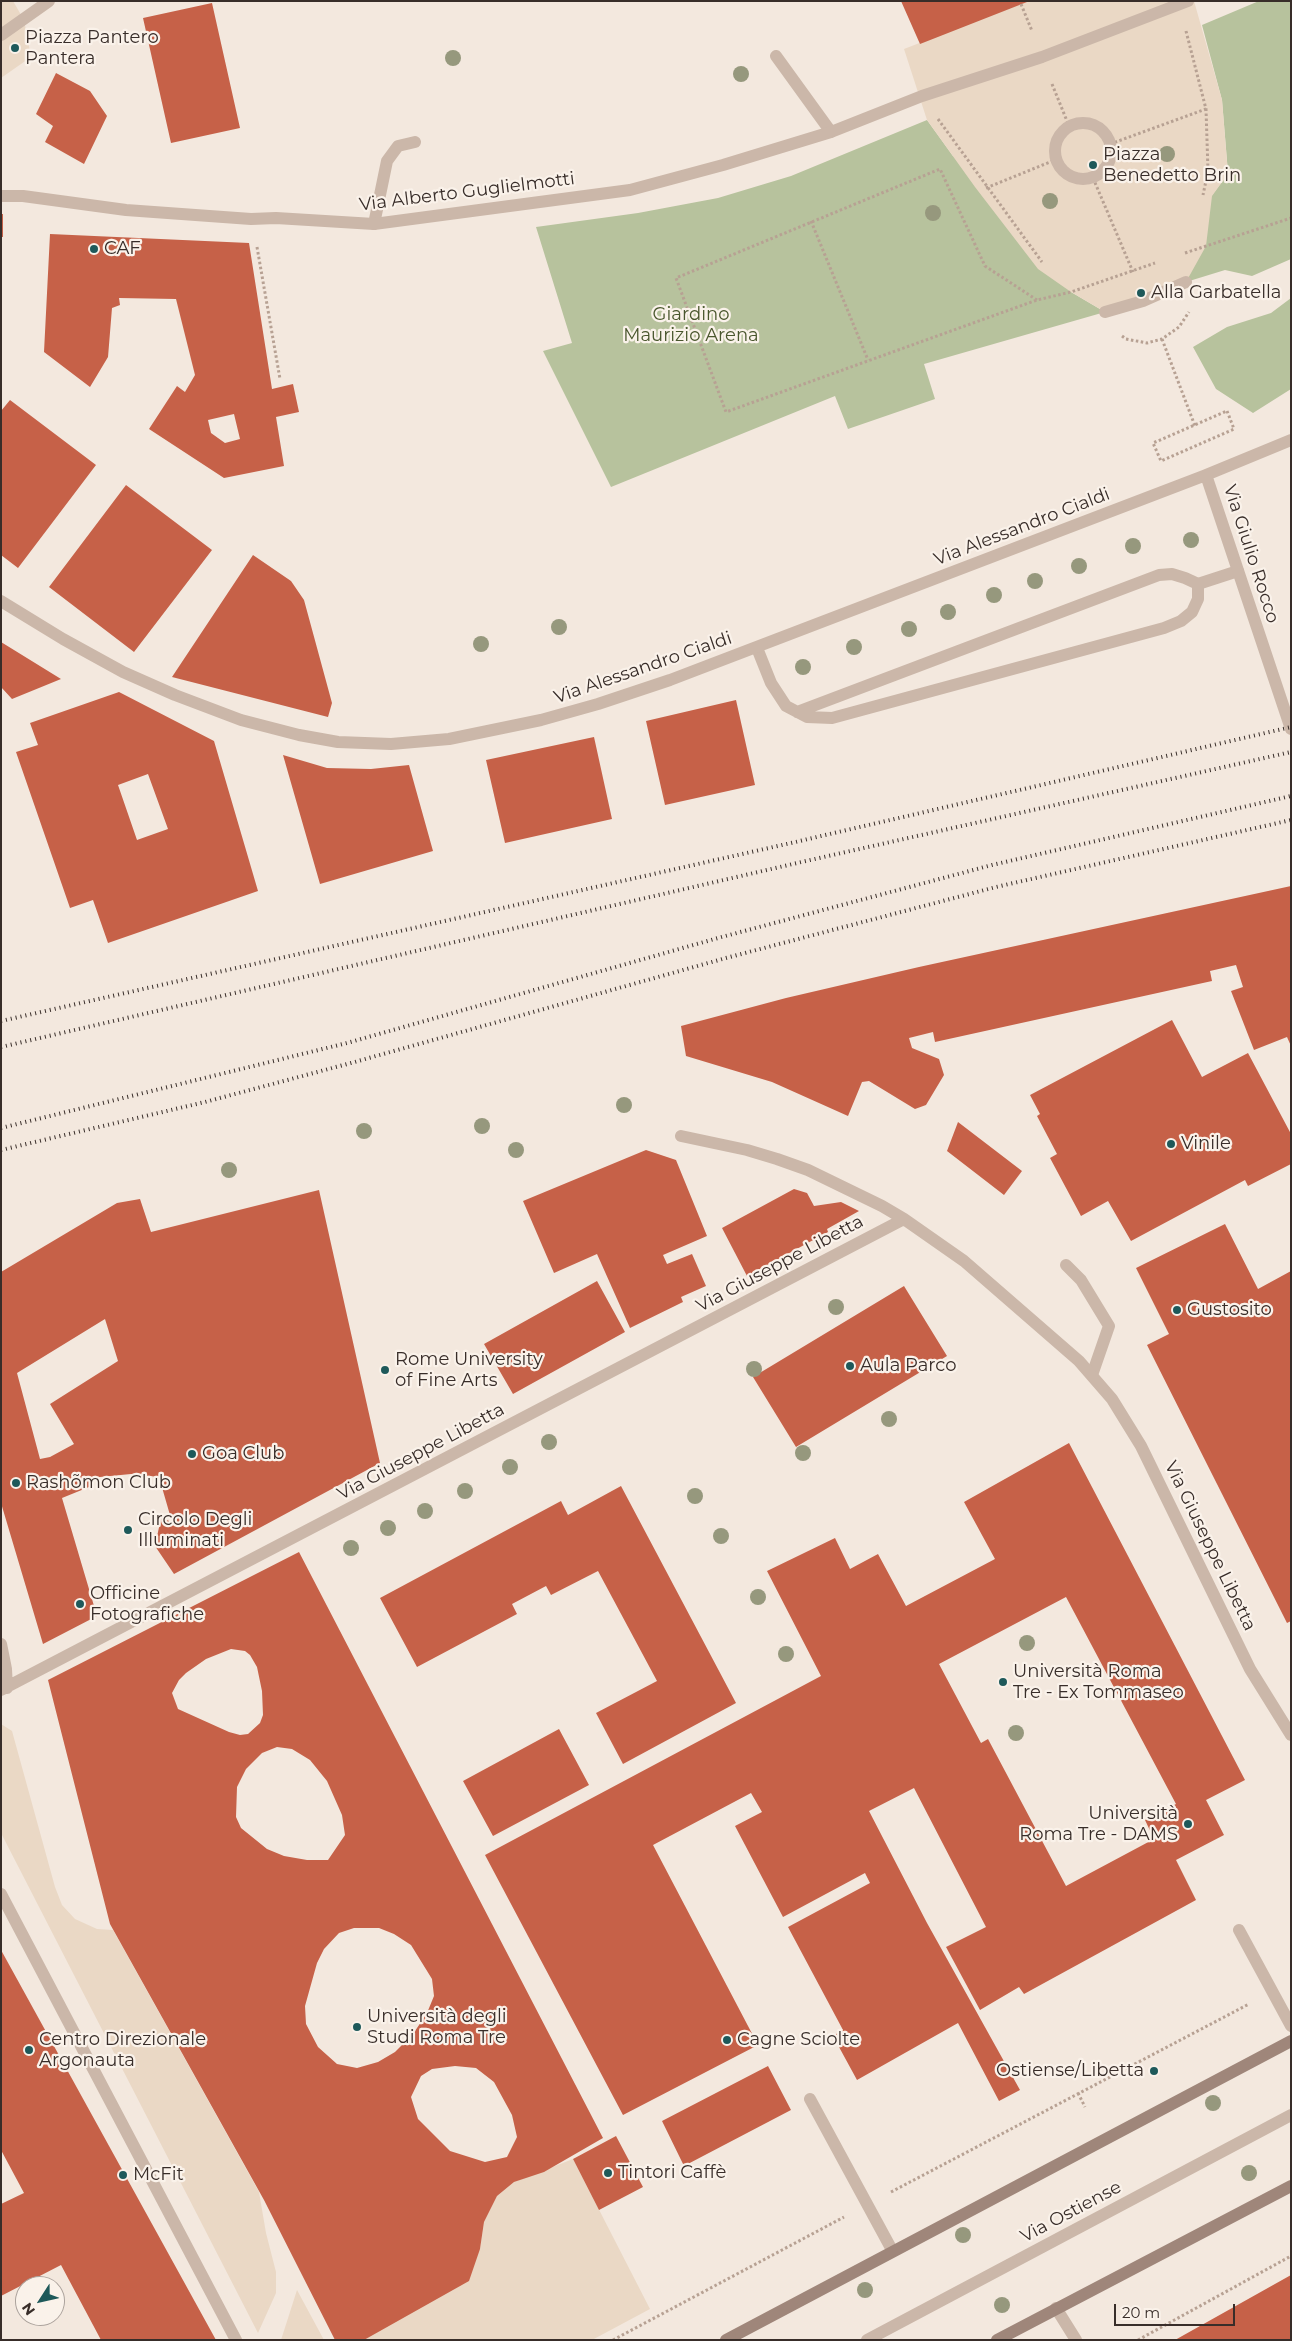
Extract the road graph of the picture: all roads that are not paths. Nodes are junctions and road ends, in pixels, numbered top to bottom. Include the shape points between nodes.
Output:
1 (49, 1) edge
2 (1183, 3) edge
3 (1, 36) edge
4 (776, 56) dead end
5 (831, 132) junction
6 (414, 142) dead end
7 (1093, 178) joint
8 (1, 196) edge
9 (374, 224) junction
10 (1186, 282) dead end
11 (1105, 312) dead end
12 (1291, 440) edge
13 (1206, 475) junction
14 (1238, 571) junction
15 (1198, 584) junction
16 (1, 601) edge
17 (757, 648) junction
18 (797, 712) junction
19 (1291, 730) edge
20 (681, 1136) dead end
21 (904, 1219) junction
22 (1066, 1265) dead end
23 (1092, 1375) junction
24 (1, 1644) edge
25 (4, 1689) edge
26 (1291, 1734) edge
27 (1, 1894) edge
28 (1239, 1930) dead end
29 (1291, 2026) edge
30 (1291, 2041) edge
31 (810, 2099) dead end
32 (1291, 2115) edge
33 (1291, 2186) edge
34 (892, 2250) junction
35 (1056, 2308) junction
36 (236, 2340) edge
37 (726, 2340) edge
38 (867, 2340) edge
39 (997, 2340) edge
40 (1076, 2340) edge

1 - 3 street
2 - 5 street, Via Alberto Guglielmotti
4 - 5 street
5 - 9 street, Via Alberto Guglielmotti via 723,166 630,190
6 - 9 street via 398,146 387,161
7 - 7 street via 1109,164 1107,137 1097,127 1083,123 1069,126 1057,140 1054,153 1058,167 1069,177
8 - 9 street, Via Alberto Guglielmotti via 126,210
10 - 11 street via 1144,301
12 - 13 street, Via Alessandro Cialdi
13 - 14 street, Via Giulio Rocco
13 - 17 street, Via Alessandro Cialdi
14 - 15 street
14 - 19 street, Via Giulio Rocco
15 - 18 street via 1172,574 1159,575
15 - 18 street via 1198,599 1192,612 1164,628 850,714 819,719
16 - 17 street, Via Alessandro Cialdi via 123,672 175,695 259,725 318,739 355,743 449,739 524,724 598,704
17 - 18 street via 770,684 786,706
20 - 21 street, Via Giuseppe Libetta via 747,1150 808,1170
21 - 23 street, Via Giuseppe Libetta via 964,1261
21 - 25 street, Via Giuseppe Libetta
22 - 23 street via 1081,1280 1109,1326
23 - 26 street, Via Giuseppe Libetta via 1112,1399 1141,1446 1250,1669
24 - 25 street via 6,1669
27 - 36 street
28 - 29 street
30 - 34 main road
31 - 34 street
32 - 38 street, Via Ostiense
33 - 35 main road
34 - 37 main road
35 - 39 main road
35 - 40 street

